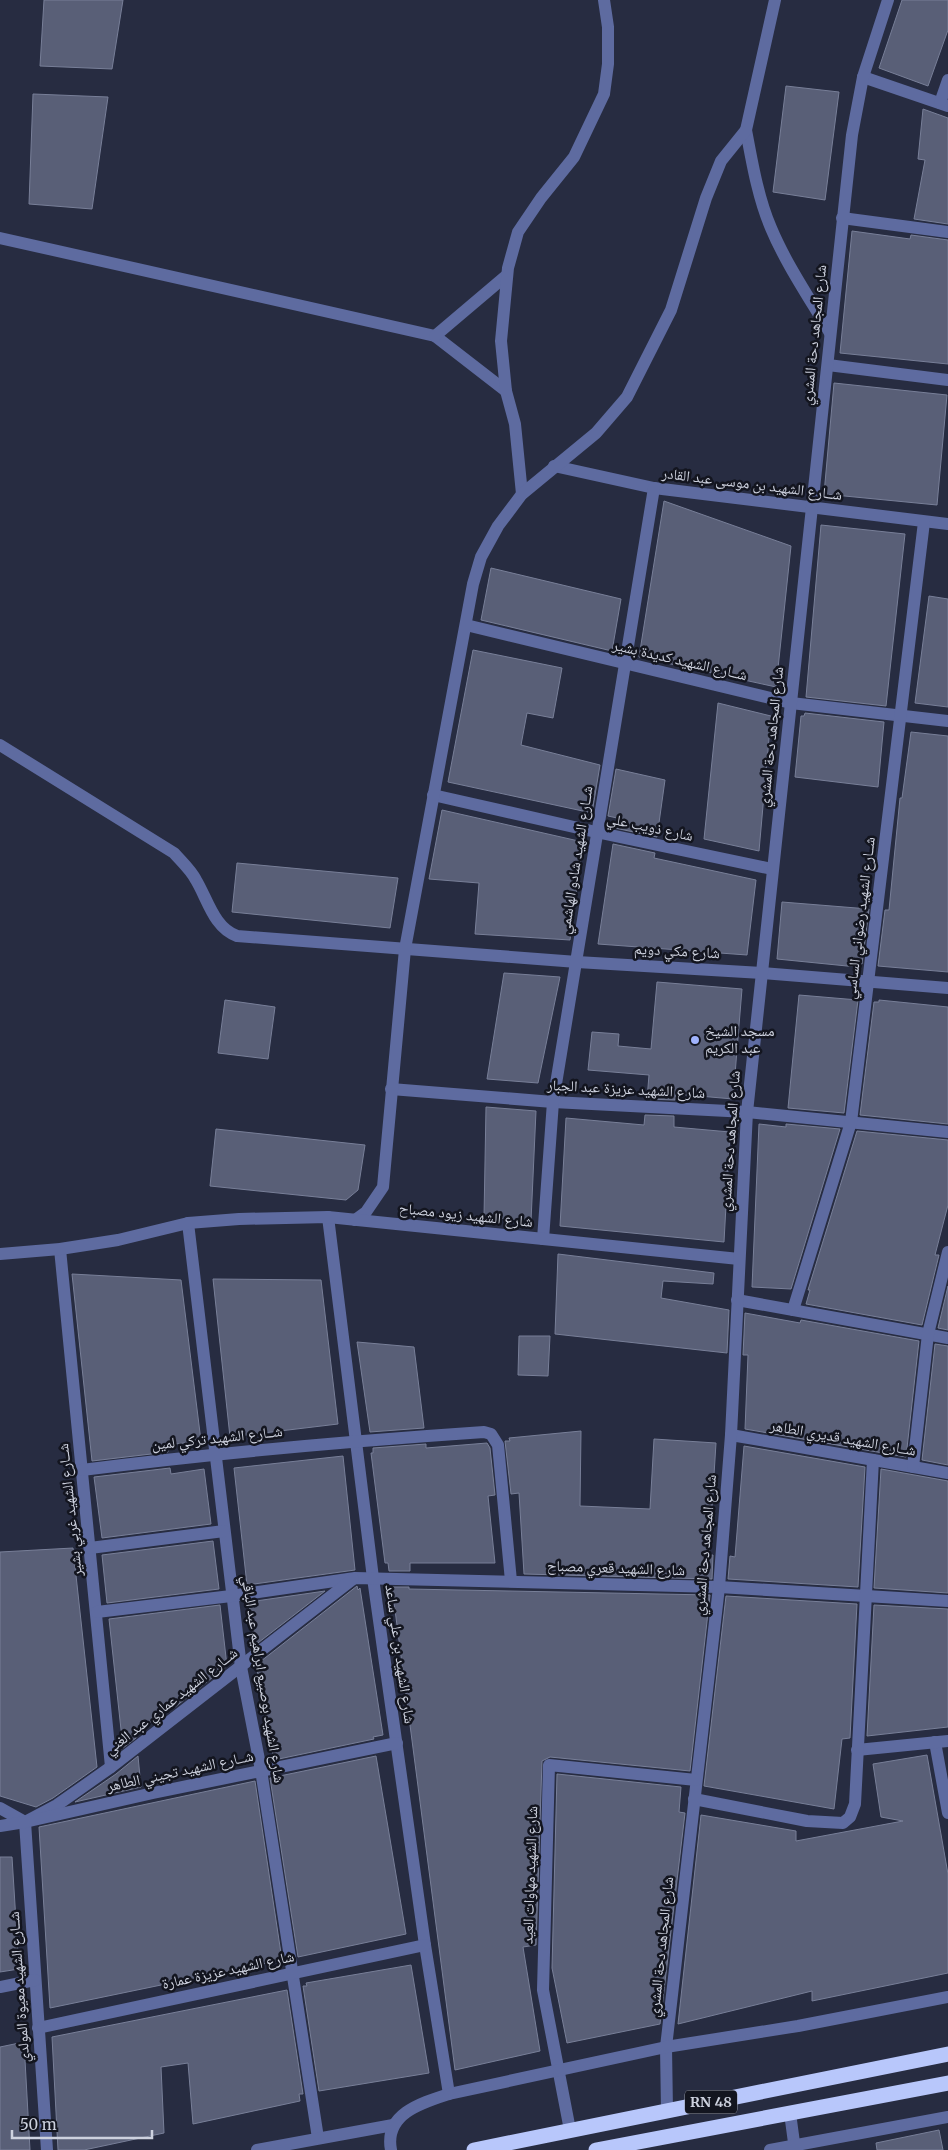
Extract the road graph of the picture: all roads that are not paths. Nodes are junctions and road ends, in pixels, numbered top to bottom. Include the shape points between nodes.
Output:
1 (604, 0) edge
2 (775, 0) edge
3 (888, 0) edge
4 (863, 77) junction
5 (948, 80) edge
6 (944, 104) edge
7 (746, 130) junction
8 (842, 218) junction
9 (948, 232) edge
10 (0, 238) edge
11 (507, 274) junction
12 (830, 332) junction
13 (435, 336) junction
14 (828, 365) junction
15 (948, 380) edge
16 (506, 391) junction
17 (554, 466) junction
18 (654, 488) junction
19 (522, 494) junction
20 (811, 508) junction
21 (924, 522) junction
22 (948, 524) edge
23 (466, 625) junction
24 (626, 664) junction
25 (791, 703) junction
26 (899, 715) junction
27 (948, 721) edge
28 (0, 745) edge
29 (433, 795) junction
30 (596, 832) junction
31 (772, 869) junction
32 (405, 949) junction
33 (577, 962) junction
34 (762, 973) junction
35 (869, 982) junction
36 (948, 988) edge
37 (391, 1089) junction
38 (553, 1102) junction
39 (747, 1112) junction
40 (851, 1122) junction
41 (948, 1132) edge
42 (328, 1217) junction
43 (355, 1220) junction
44 (188, 1223) junction
45 (543, 1239) junction
46 (60, 1250) junction
47 (948, 1252) edge
48 (0, 1254) edge
49 (739, 1259) junction
50 (737, 1300) junction
51 (793, 1310) junction
52 (928, 1334) junction
53 (948, 1338) edge
54 (731, 1435) junction
55 (356, 1441) junction
56 (215, 1453) junction
57 (873, 1460) junction
58 (913, 1467) junction
59 (82, 1470) junction
60 (948, 1473) edge
61 (224, 1531) junction
62 (90, 1548) junction
63 (355, 1578) junction
64 (373, 1578) junction
65 (511, 1580) junction
66 (719, 1588) junction
67 (231, 1596) junction
68 (866, 1596) junction
69 (948, 1601) edge
70 (97, 1612) junction
71 (241, 1667) junction
72 (942, 1741) edge
73 (397, 1743) junction
74 (857, 1750) junction
75 (111, 1767) junction
76 (261, 1770) junction
77 (696, 1780) junction
78 (694, 1799) junction
79 (0, 1808) edge
80 (948, 1813) edge
81 (25, 1822) junction
82 (0, 1826) edge
83 (425, 1945) junction
84 (293, 1974) junction
85 (35, 1980) junction
86 (0, 1987) edge
87 (948, 1997) edge
88 (38, 2028) junction
89 (666, 2047) junction
90 (948, 2054) edge
91 (558, 2070) junction
92 (948, 2083) edge
93 (449, 2094) junction
94 (667, 2111) junction
95 (790, 2113) junction
96 (948, 2117) edge
97 (393, 2125) junction
98 (570, 2130) junction
99 (318, 2138) junction
100 (795, 2148) edge
101 (47, 2150) edge
102 (257, 2150) edge
103 (392, 2150) edge
104 (474, 2150) edge
105 (596, 2150) edge
106 (770, 2150) edge

1 - 11 street via 608,27 604,94 574,157 518,232
2 - 7 street
3 - 4 street, شارع المجاهد دحة المشري
4 - 6 street
4 - 8 street, شارع المجاهد دحة المشري
5 - 6 street
7 - 12 street via 771,228
7 - 17 street via 721,161 671,310 628,397 596,433
8 - 9 street
8 - 12 street, شارع المجاهد دحة المشري
10 - 13 street
11 - 13 street
11 - 16 street via 500,341
12 - 14 street, شارع المجاهد دحة المشري
13 - 16 street
14 - 15 street
14 - 20 street, شارع المجاهد دحة المشري
16 - 19 street via 515,424
17 - 18 street, شــارع الشهيد بن موسى عبد القادر
17 - 19 street
18 - 20 street, شــارع الشهيد بن موسى عبد القادر
18 - 24 street, شــارع الشهيد شادو الهاشمي
19 - 23 street via 481,556
20 - 21 street, شــارع الشهيد بن موسى عبد القادر
20 - 25 street, شارع المجاهد دحة المشري
21 - 22 street, شــارع الشهيد بن موسى عبد القادر
21 - 26 street, شــارع الشهيد رضواني الساسي
23 - 24 street, شــارع الشهيد كديدة بشير
23 - 29 street
24 - 25 street, شــارع الشهيد كديدة بشير
24 - 30 street, شــارع الشهيد شادو الهاشمي
25 - 26 street, شــارع الشهيد كديدة بشير
25 - 31 street, شارع المجاهد دحة المشري
26 - 27 street, شــارع الشهيد كديدة بشير
26 - 35 street, شــارع الشهيد رضواني الساسي
28 - 32 street, شارع مكي دويم via 174,852 196,878 218,923 227,932 257,939
29 - 30 street, شارع ذويب علي
29 - 32 street
30 - 31 street, شارع ذويب علي
30 - 33 street, شــارع الشهيد شادو الهاشمي
31 - 34 street, شارع المجاهد دحة المشري
32 - 33 street, شارع مكي دويم
32 - 37 street
33 - 34 street, شارع مكي دويم
33 - 38 street, شــارع الشهيد شادو الهاشمي
34 - 35 street, شارع مكي دويم
34 - 39 street, شارع المجاهد دحة المشري
35 - 36 street, شارع مكي دويم
35 - 40 street, شــارع الشهيد رضواني الساسي
37 - 38 street, شارع الشهيد عزيزة عبد الجبار
37 - 43 street via 383,1187 372,1205
38 - 39 street, شارع الشهيد عزيزة عبد الجبار
38 - 45 street, شــارع الشهيد شادو الهاشمي
39 - 40 street, شارع الشهيد عزيزة عبد الجبار
39 - 49 street, شارع المجاهد دحة المشري
40 - 41 street, شارع الشهيد عزيزة عبد الجبار
40 - 51 street, شــارع الشهيد رضواني الساسي
42 - 43 street, شارع الشهيد زيود مصباح
42 - 44 street, شارع الشهيد زيود مصباح
42 - 55 street, شارع الشهيد بن علي ساعد
43 - 45 street, شارع الشهيد زيود مصباح
44 - 46 street, شارع الشهيد زيود مصباح
44 - 56 street, شارع الشهيد بوصبيع ابراهيم عبد الباقي
45 - 49 street, شارع الشهيد زيود مصباح
46 - 48 street, شارع الشهيد زيود مصباح
46 - 59 street, شــارع الشهيد غربي بشير
47 - 52 street
49 - 50 street, شارع المجاهد دحة المشري
50 - 51 street
50 - 54 street, شارع المجاهد دحة المشري
51 - 52 street
52 - 53 street
52 - 58 street
54 - 57 street, شــارع الشهيد قديري الطاهر
54 - 66 street, شارع المجاهد دحة المشري
55 - 56 street, شــارع الشهيد تركي لمين
55 - 64 street, شارع الشهيد بن علي ساعد
55 - 65 street, شــارع الشهيد تركي لمين via 491,1434 498,1445
56 - 59 street, شــارع الشهيد تركي لمين
56 - 61 street, شارع الشهيد بوصبيع ابراهيم عبد الباقي
57 - 58 street, شــارع الشهيد قديري الطاهر
57 - 68 street
58 - 60 street, شــارع الشهيد قديري الطاهر
59 - 62 street, شــارع الشهيد غربي بشير
61 - 62 street
61 - 67 street, شارع الشهيد بوصبيع ابراهيم عبد الباقي
62 - 70 street, شــارع الشهيد غربي بشير
63 - 64 street, شارع الشهيد قعري مصباح
63 - 67 street, شارع الشهيد قعري مصباح
63 - 71 street, شــارع الشهيد عماري عبد الغني
64 - 65 street, شارع الشهيد قعري مصباح
64 - 73 street, شارع الشهيد بن علي ساعد
65 - 66 street, شارع الشهيد قعري مصباح
66 - 68 street, شارع الشهيد قعري مصباح
66 - 77 street, شارع المجاهد دحة المشري
67 - 70 street, شارع الشهيد قعري مصباح
67 - 71 street, شارع الشهيد بوصبيع ابراهيم عبد الباقي
68 - 69 street, شارع الشهيد قعري مصباح
68 - 74 street
70 - 75 street, شــارع الشهيد غربي بشير
71 - 75 street, شــارع الشهيد عماري عبد الغني
71 - 76 street, شارع الشهيد بوصبيع ابراهيم عبد الباقي
72 - 74 street
72 - 80 street
73 - 76 street, شــارع الشهيد تجيني الطاهر
73 - 83 street, شارع الشهيد بن علي ساعد
74 - 78 street via 855,1804 850,1817 843,1823 807,1820
75 - 81 street, شــارع الشهيد عماري عبد الغني via 57,1805
76 - 81 street, شــارع الشهيد تجيني الطاهر
76 - 84 street, شارع الشهيد بوصبيع ابراهيم عبد الباقي
77 - 78 street, شارع المجاهد دحة المشري
77 - 91 street, شارع الشهيد مهاوات العيد via 549,1765 543,1990
78 - 89 street, شارع المجاهد دحة المشري
79 - 81 street
81 - 82 street, شــارع الشهيد تجيني الطاهر
81 - 85 street, شــارع الشهيد معيوة المولدي
83 - 84 street, شارع الشهيد عزيزة عمارة
83 - 93 street, شارع الشهيد بن علي ساعد
84 - 88 street, شارع الشهيد عزيزة عمارة
84 - 99 street, شارع الشهيد بوصبيع ابراهيم عبد الباقي
85 - 86 street
85 - 88 street, شــارع الشهيد معيوة المولدي
87 - 89 street
88 - 101 street, شــارع الشهيد معيوة المولدي
89 - 91 street
89 - 94 street, شارع المجاهد دحة المشري
90 - 94 highway, RN 48
91 - 93 street
91 - 98 street, شارع الشهيد مهاوات العيد
92 - 95 highway, RN 48
93 - 97 street via 424,2102 403,2114
94 - 98 highway, RN 48
95 - 100 street
95 - 105 highway, RN 48
96 - 100 street
97 - 99 street
97 - 103 street
98 - 104 highway, RN 48
99 - 102 street
100 - 106 street

